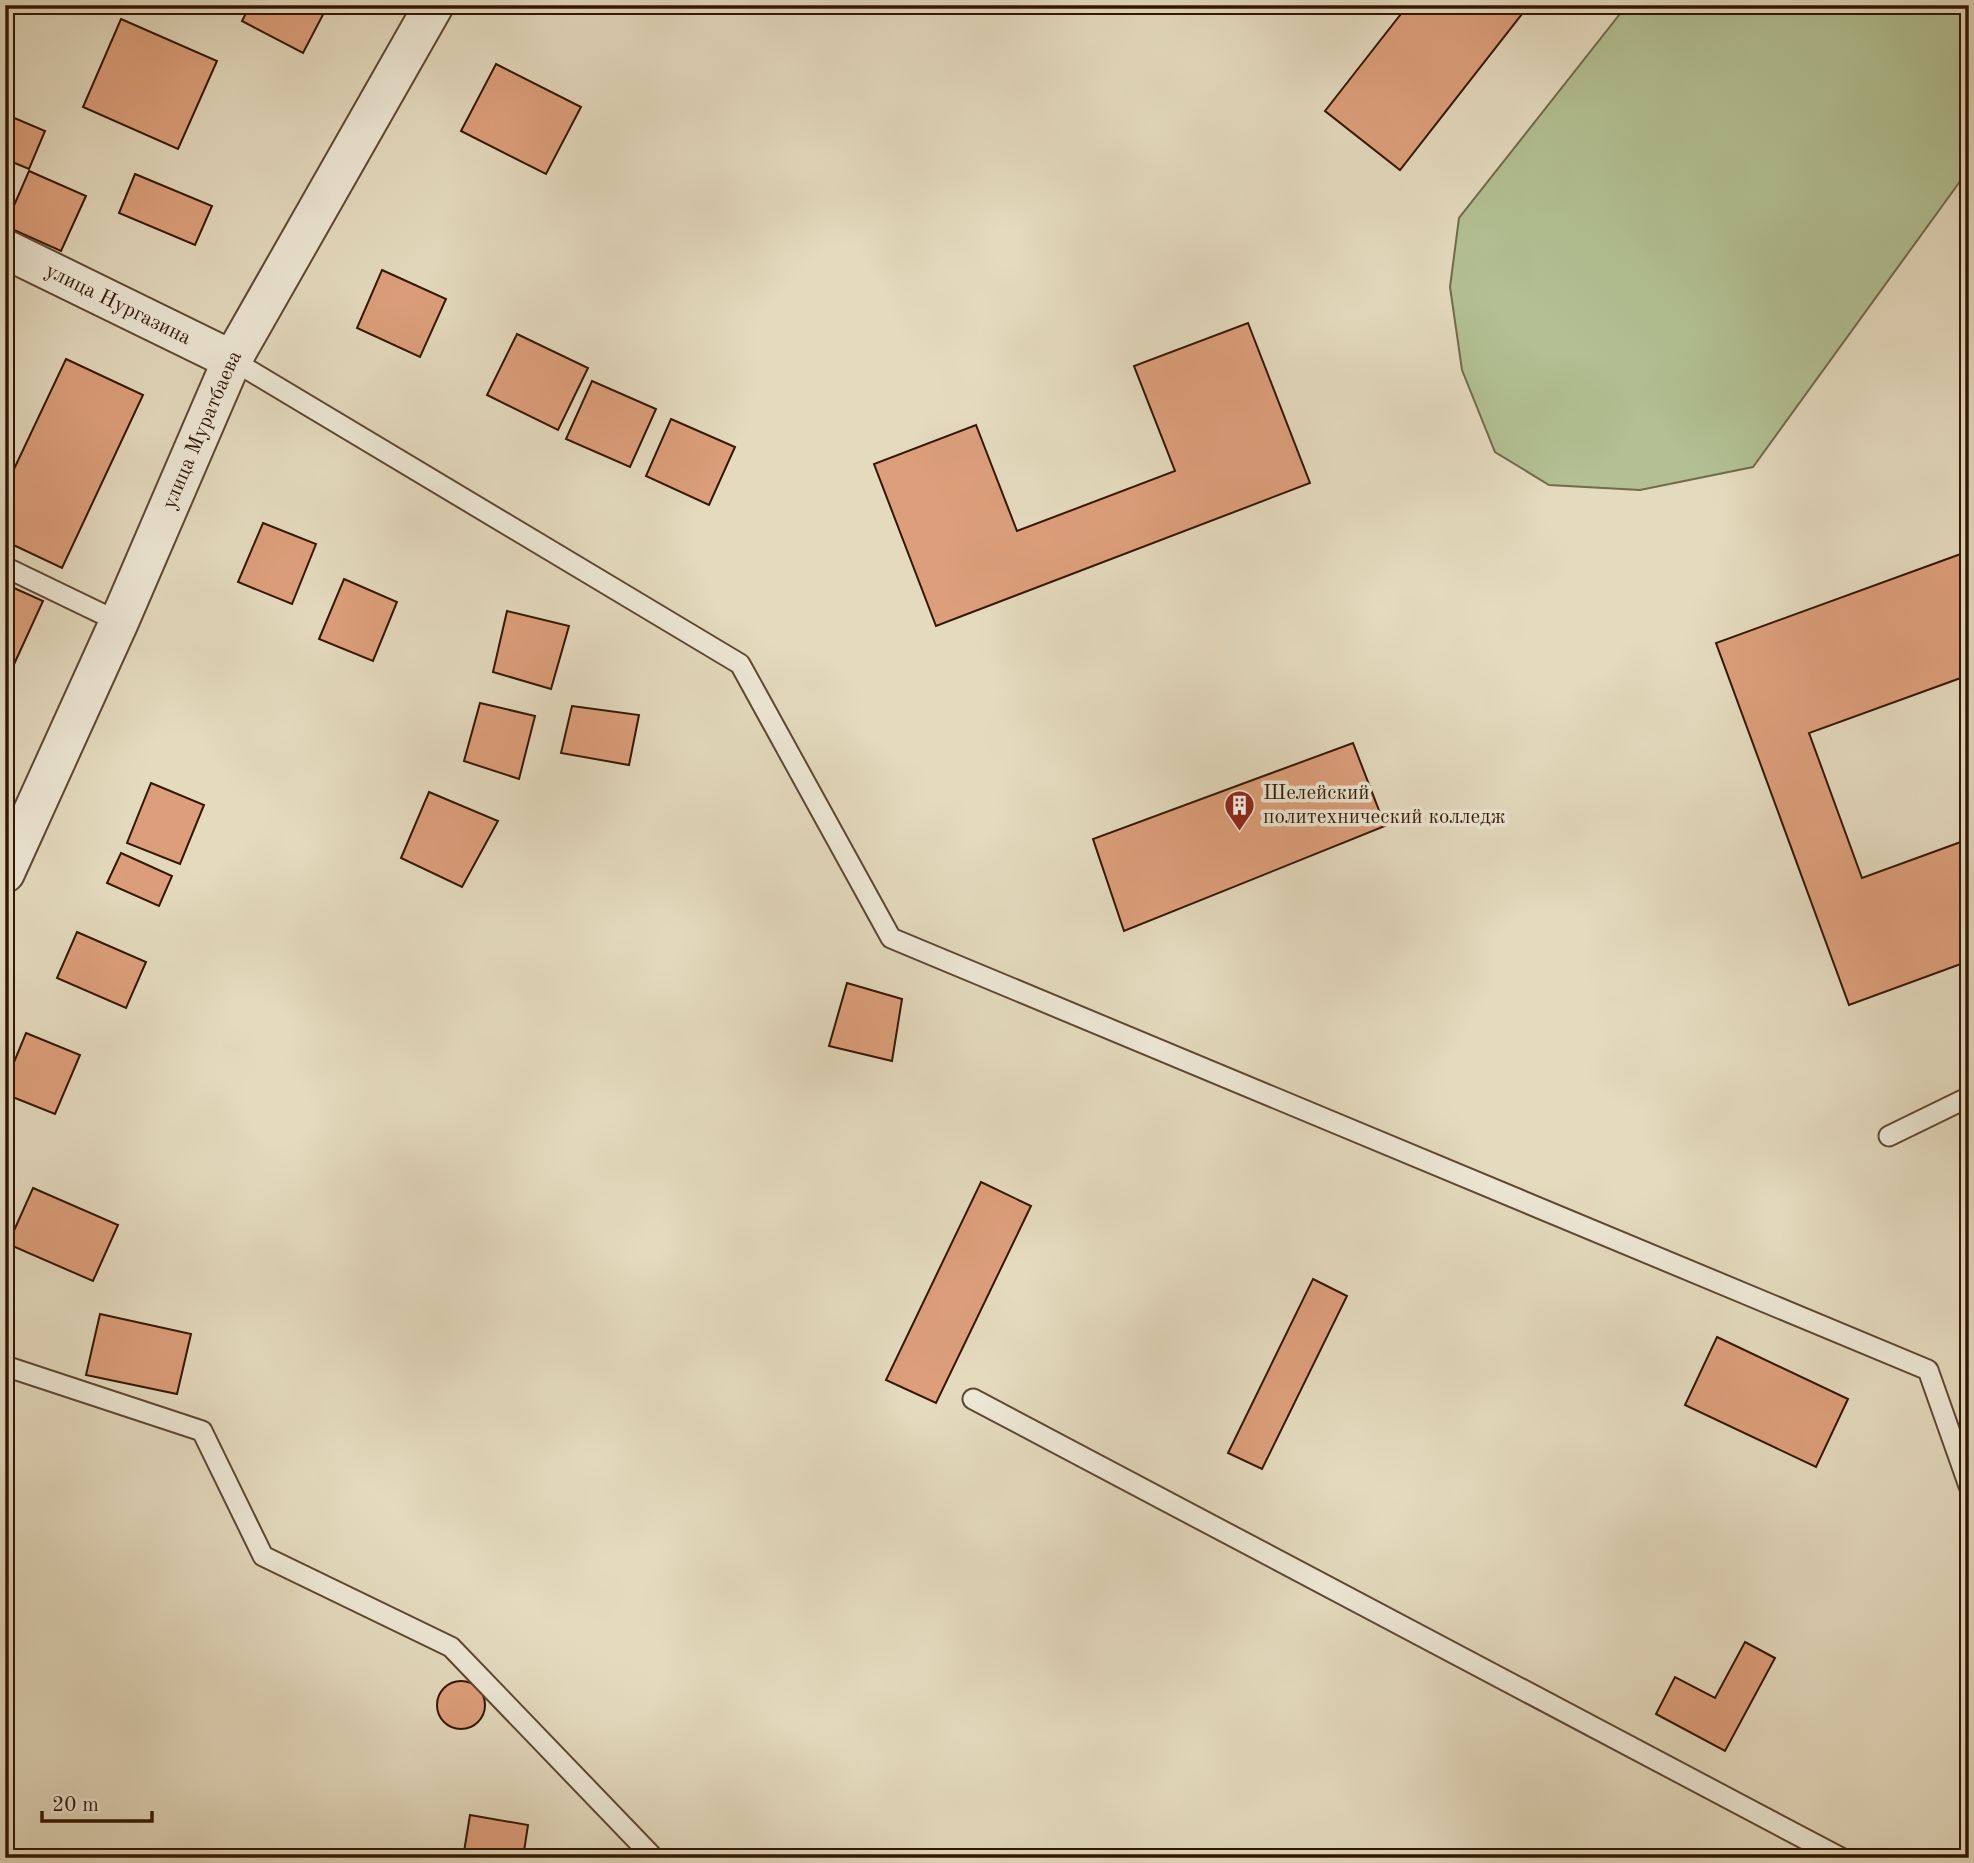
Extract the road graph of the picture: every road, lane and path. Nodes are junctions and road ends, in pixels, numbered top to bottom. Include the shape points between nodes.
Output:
1 (434, 5) edge
2 (5, 249) edge
3 (232, 360) junction
4 (5, 567) edge
5 (119, 622) junction
6 (5, 873) edge
7 (1969, 1097) edge
8 (1889, 1136) dead end
9 (5, 1366) edge
10 (973, 1399) dead end
11 (1969, 1486) edge
12 (654, 1858) edge
13 (1841, 1858) edge

1 - 3 street, улица Муратбаева
2 - 3 street, улица Нургазина
3 - 5 street, улица Муратбаева
3 - 11 lane via 740,664 891,938 1928,1370
4 - 5 lane
5 - 6 street, улица Муратбаева
7 - 8 lane
9 - 12 lane via 202,1431 264,1556 451,1647
10 - 13 lane

